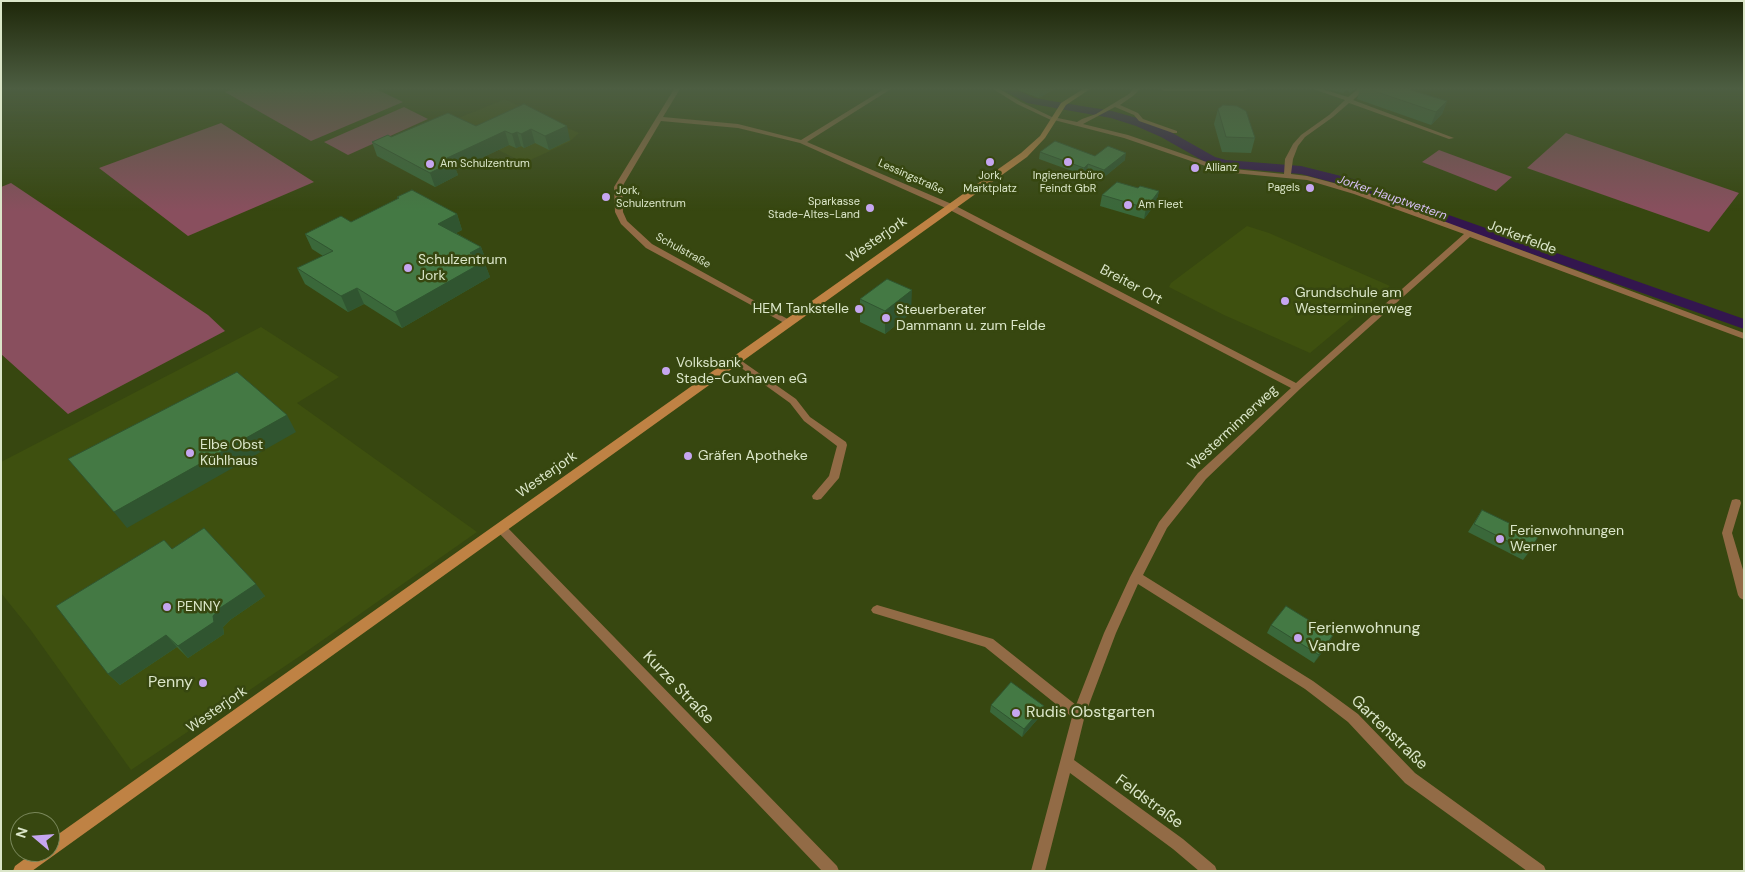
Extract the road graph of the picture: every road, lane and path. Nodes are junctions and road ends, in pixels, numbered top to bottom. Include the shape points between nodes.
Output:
1 (653, 130) edge
2 (753, 130) edge
3 (822, 130) edge
4 (1046, 130) edge
5 (1101, 130) edge
6 (1168, 130) edge
7 (1311, 130) edge
8 (1429, 130) edge
9 (1174, 132) dead end
10 (1451, 138) dead end
11 (802, 142) junction
12 (1287, 171) junction
13 (951, 206) junction
14 (1470, 233) junction
15 (789, 322) junction
16 (1744, 336) edge
17 (736, 360) junction
18 (1298, 387) junction
19 (817, 496) dead end
20 (1736, 503) dead end
21 (501, 528) junction
22 (1740, 574) edge
23 (1136, 577) junction
24 (1744, 595) edge
25 (877, 610) dead end
26 (1079, 715) junction
27 (1067, 763) junction
28 (60, 842) edge
29 (32, 862) edge
30 (20, 871) edge
31 (832, 871) edge
32 (1038, 871) edge
33 (1210, 871) edge
34 (1539, 871) edge

1 - 15 street, Schulstraße via 618,187 618,212 624,222 649,246
2 - 11 street, Lessingstraße
3 - 11 street
4 - 13 main road, Westerjork via 1037,144
5 - 12 street via 1223,170 1247,174
6 - 9 street
7 - 12 street via 1296,145
8 - 10 street
11 - 13 street, Lessingstraße
12 - 14 street, Jorkerfelde via 1357,192
13 - 15 main road, Westerjork
13 - 18 street, Breiter Ort
14 - 16 street, Jorkerfelde
14 - 18 street, Westerminnerweg
15 - 17 main road, Westerjork
17 - 19 street via 793,401 807,418 842,445 834,478
17 - 21 main road, Westerjork
18 - 23 street, Westerminnerweg via 1202,476 1163,525
20 - 22 street via 1727,533
21 - 28 main road, Westerjork
21 - 31 street, Kurze Straße
22 - 24 street
23 - 26 street, Westerminnerweg via 1110,633
23 - 34 street, Gartenstraße via 1316,691 1353,718 1410,778
25 - 26 street via 989,643
26 - 27 street, Westerminnerweg
27 - 32 street, Westerminnerweg
27 - 33 street, Feldstraße
29 - 30 main road

